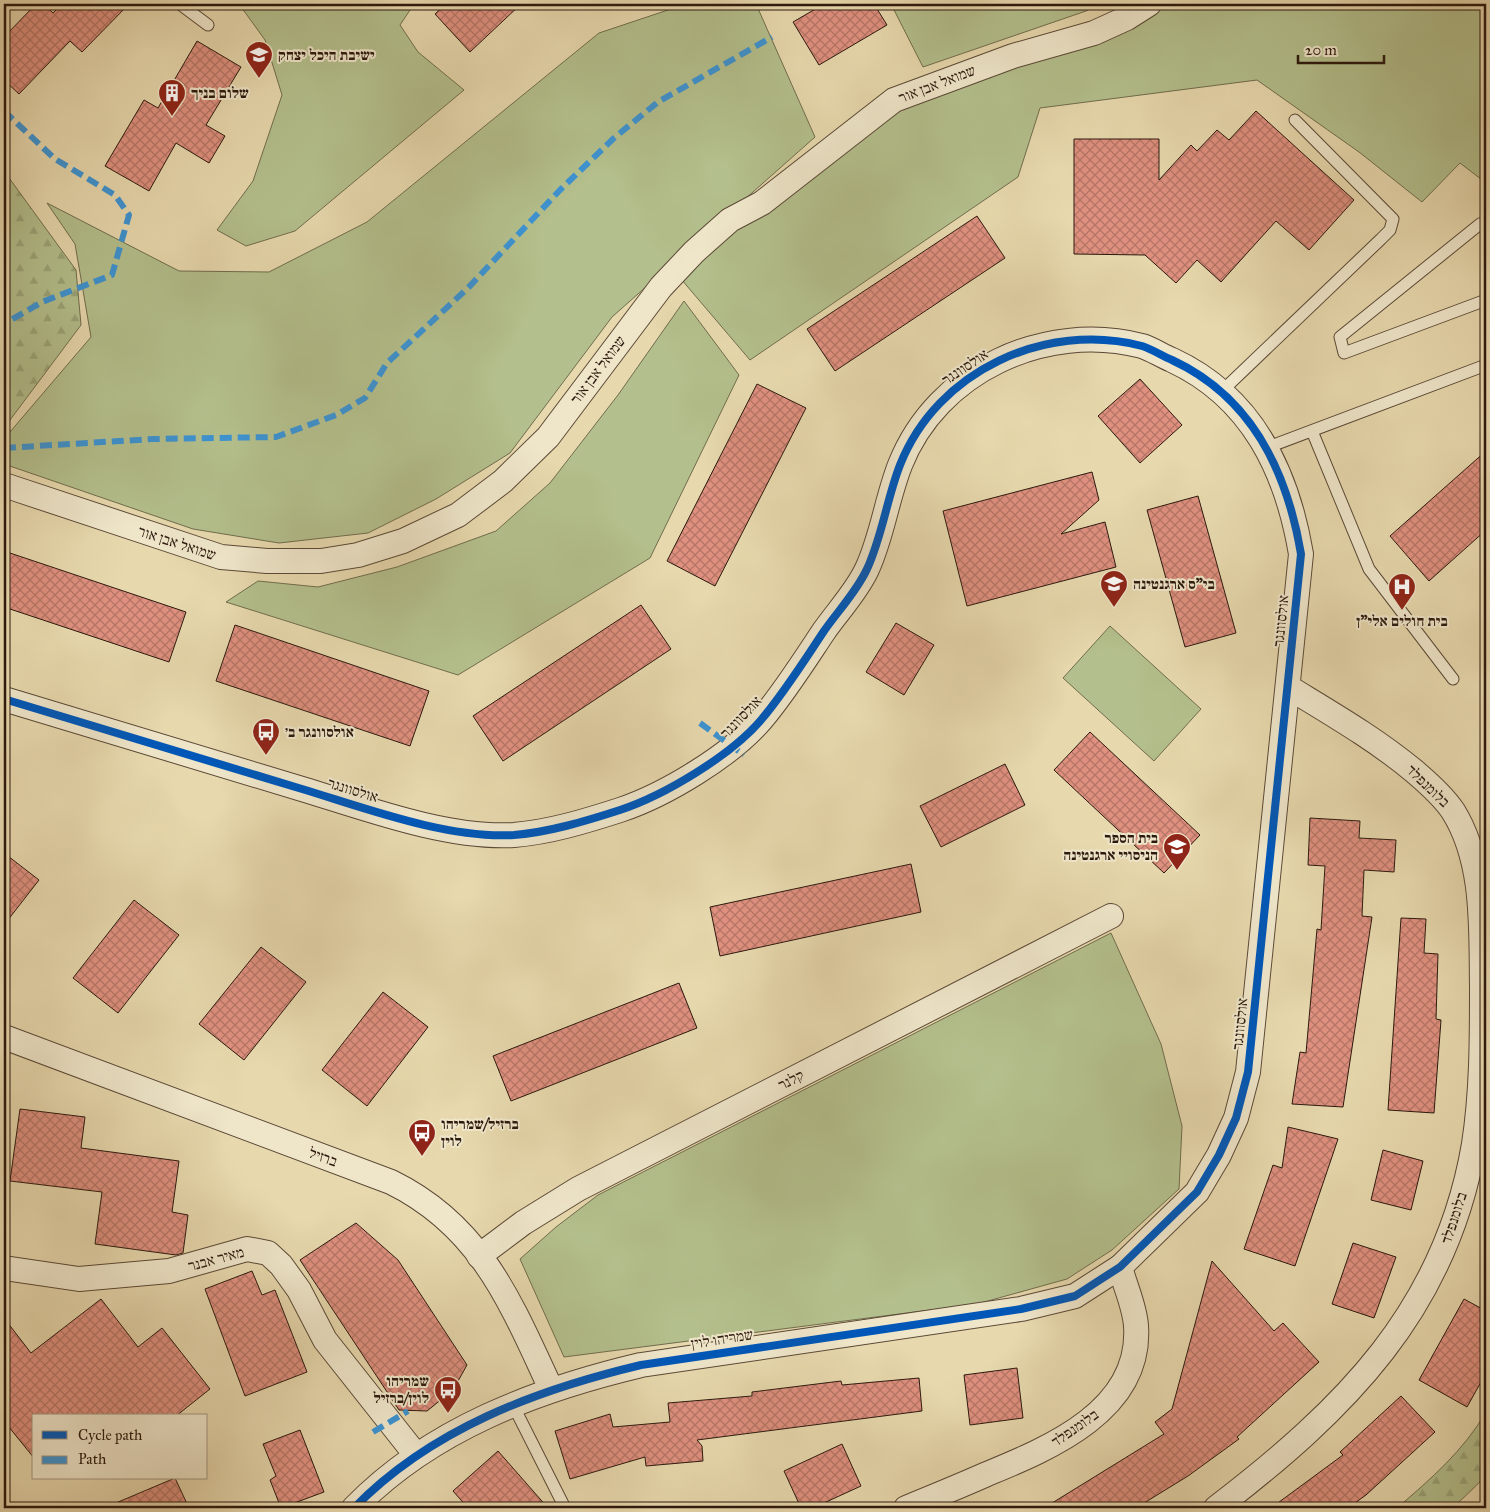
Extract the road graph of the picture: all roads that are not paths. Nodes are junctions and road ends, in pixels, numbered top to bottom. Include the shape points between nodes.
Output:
1 (180, 4) edge
2 (1149, 4) edge
3 (208, 25) dead end
4 (1295, 120) dead end
5 (1486, 229) edge
6 (1486, 300) edge
7 (1486, 365) edge
8 (1222, 391) junction
9 (1312, 431) junction
10 (1266, 448) junction
11 (4, 485) edge
12 (1453, 679) dead end
13 (1288, 687) junction
14 (4, 699) edge
15 (1111, 916) dead end
16 (4, 1037) edge
17 (479, 1256) junction
18 (1120, 1267) junction
19 (4, 1268) edge
20 (551, 1389) junction
21 (512, 1405) junction
22 (416, 1455) junction
23 (354, 1508) edge
24 (565, 1508) edge
25 (906, 1508) edge
26 (1216, 1508) edge

1 - 3 lane
2 - 11 street, שמואל אבן אור via 1094,34 1004,59 894,100 762,203 730,220 694,252 661,287 548,437 503,481 458,515 403,542 358,555 321,561 220,557
4 - 8 lane via 1393,219 1390,230
5 - 6 lane via 1480,224 1340,337 1344,353
7 - 9 lane
8 - 10 street, אולסוונגר via 1252,424
8 - 14 street, אולסוונגר via 1184,366 1144,347 1099,340 1058,341 1015,353 979,371 950,392 924,422 901,462 867,569 759,722 724,753 684,780 626,808 565,826 513,835 464,832 393,816
9 - 10 lane
9 - 12 lane via 1369,569
10 - 13 street, אולסוונגר via 1294,514 1301,554
13 - 18 street, אולסוונגר via 1248,1072 1236,1118 1220,1155 1197,1192
13 - 26 street, בלומנפלד via 1380,743 1428,782 1452,810 1473,858 1482,932 1479,1091 1474,1144 1462,1195 1446,1246 1418,1303 1389,1346 1349,1391 1303,1437
15 - 17 street, קלנר via 578,1189
16 - 17 street, ברזיל via 391,1182 418,1195 468,1241
17 - 20 street, ברזיל via 508,1298
18 - 20 street, שמריהו לוין via 1075,1296 1021,1309 641,1365
18 - 25 street, בלומנפלד via 1136,1326 1133,1358 1119,1389 1101,1411 1070,1436 1038,1453
19 - 22 street, מאיר אבנר via 79,1279 169,1271 247,1249 268,1253 299,1290 331,1348
20 - 21 street, שמריהו לוין
21 - 22 street, שמריהו לוין via 456,1431
21 - 24 lane
22 - 23 street, שמריהו לוין

